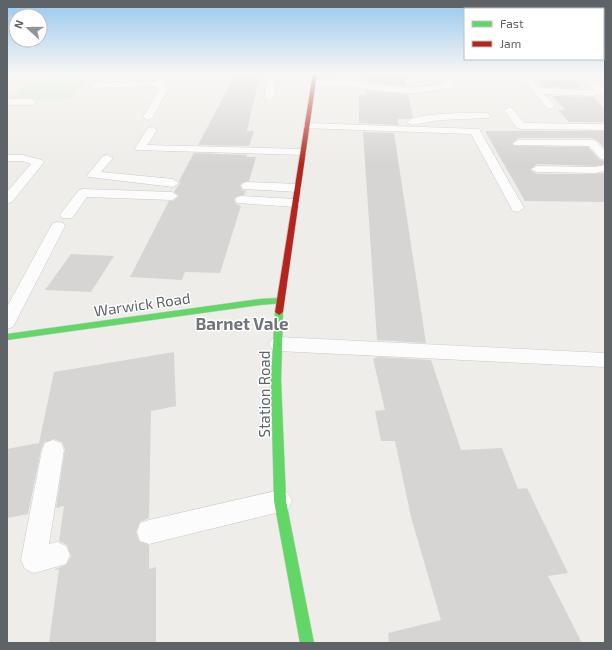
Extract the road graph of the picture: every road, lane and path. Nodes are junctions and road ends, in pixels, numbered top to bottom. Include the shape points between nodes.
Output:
1 (156, 103) edge
2 (311, 103) edge
3 (548, 103) edge
4 (550, 106) dead end
5 (509, 110) dead end
6 (148, 116) dead end
7 (486, 116) dead end
8 (359, 122) dead end
9 (398, 123) dead end
10 (308, 124) junction
11 (605, 127) edge
12 (152, 130) dead end
13 (518, 143) dead end
14 (304, 152) junction
15 (605, 157) edge
16 (7, 158) edge
17 (107, 158) dead end
18 (605, 168) edge
19 (537, 169) dead end
20 (173, 183) dead end
21 (247, 186) dead end
22 (298, 188) junction
23 (172, 196) dead end
24 (8, 199) dead end
25 (241, 200) dead end
26 (296, 203) junction
27 (518, 208) dead end
28 (280, 301) junction
29 (7, 323) edge
30 (7, 337) edge
31 (278, 344) junction
32 (605, 360) edge
33 (53, 450) dead end
34 (280, 501) junction
35 (149, 532) dead end
36 (57, 555) dead end
37 (307, 643) edge

1 - 6 lane
2 - 10 main road, Station Road
3 - 4 lane
5 - 11 lane via 521,126
7 - 9 lane via 440,117
8 - 10 lane
10 - 14 main road, Station Road
10 - 27 lane via 475,131
12 - 14 lane via 140,148
13 - 15 lane via 592,143
14 - 22 main road, Station Road
16 - 24 lane via 23,158 38,162
17 - 20 lane via 93,175
18 - 19 lane
21 - 22 lane
22 - 26 main road, Station Road
23 - 29 lane via 83,193 62,221
25 - 26 lane
26 - 28 main road, Station Road
28 - 30 main road, Warwick Road
28 - 31 main road, Station Road
31 - 32 lane
31 - 34 main road, Station Road via 276,380
33 - 36 lane via 34,560
34 - 35 lane
34 - 37 main road, Station Road

